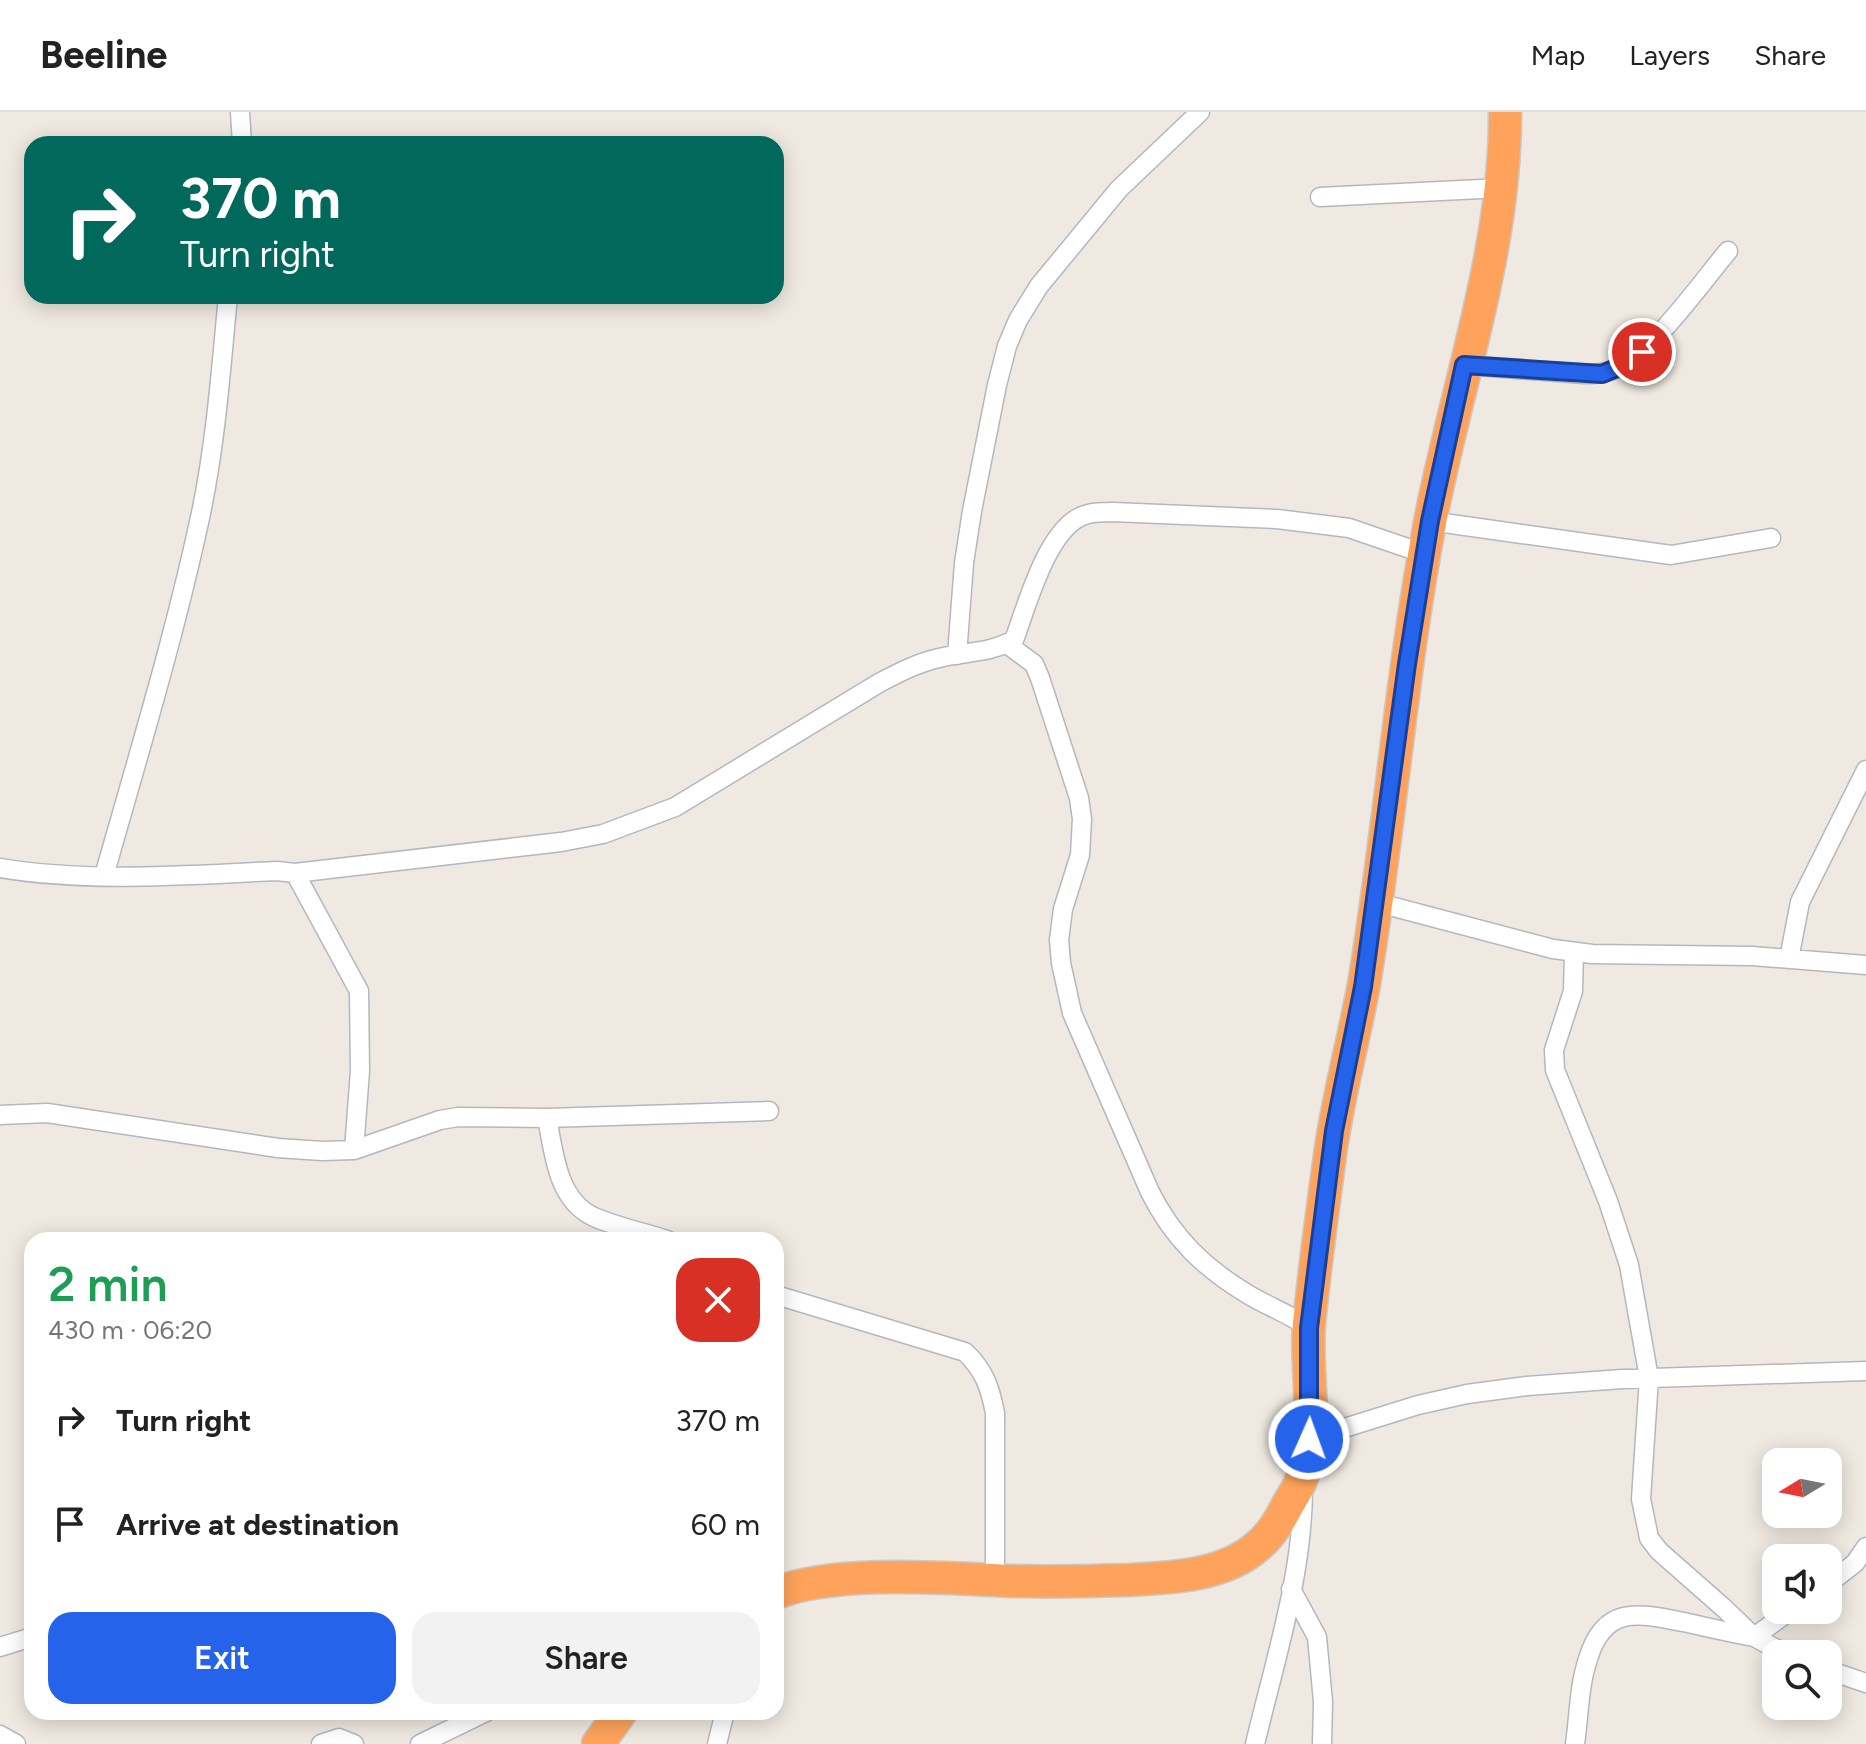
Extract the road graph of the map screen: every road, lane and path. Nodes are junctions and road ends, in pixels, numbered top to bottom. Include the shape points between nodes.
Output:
1 (240, 112) edge
2 (1200, 112) edge
3 (1505, 112) edge
4 (242, 136) edge
5 (1501, 188) junction
6 (1320, 197) dead end
7 (1728, 251) dead end
8 (227, 304) edge
9 (1464, 365) junction
10 (1430, 521) junction
11 (1771, 538) dead end
12 (1425, 554) junction
13 (1007, 644) junction
14 (957, 655) junction
15 (1866, 770) edge
16 (0, 868) edge
17 (295, 873) junction
18 (104, 876) junction
19 (1375, 902) junction
20 (1574, 952) junction
21 (1789, 959) junction
22 (1866, 965) edge
23 (769, 1111) dead end
24 (0, 1115) edge
25 (547, 1118) junction
26 (354, 1150) junction
27 (642, 1232) edge
28 (784, 1297) edge
29 (1309, 1328) junction
30 (1866, 1371) edge
31 (1649, 1378) junction
32 (1309, 1439) junction
33 (1303, 1477) junction
34 (1866, 1547) edge
35 (1842, 1573) edge
36 (995, 1581) junction
37 (1291, 1589) junction
38 (784, 1590) edge
39 (1772, 1624) edge
40 (1754, 1637) junction
41 (24, 1640) edge
42 (1762, 1641) edge
43 (0, 1647) edge
44 (1842, 1675) edge
45 (1866, 1683) edge
46 (470, 1720) edge
47 (615, 1720) edge
48 (723, 1720) edge
49 (0, 1735) edge
50 (16, 1744) edge
51 (321, 1744) edge
52 (354, 1744) edge
53 (420, 1744) edge
54 (598, 1744) edge
55 (717, 1744) edge
56 (1255, 1744) edge
57 (1322, 1744) edge
58 (1575, 1744) edge

1 - 4 street
2 - 14 street via 1119,189 1039,286 1018,320 997,385 972,511
3 - 5 highway
5 - 6 street
5 - 9 highway via 1490,261
7 - 9 street via 1642,352 1621,366 1584,374
8 - 18 street via 216,432 201,512
9 - 10 highway
10 - 11 street via 1671,555
10 - 12 highway
12 - 13 street via 1349,528 1277,519 1086,514 1069,524 1050,550 1014,640
12 - 19 highway
13 - 14 street
13 - 29 street via 1034,664 1079,798 1080,855 1059,940 1063,975 1072,1013 1150,1192 1164,1221 1203,1263
14 - 17 street via 889,677 675,807 603,834
15 - 21 street via 1800,902
16 - 18 street
17 - 18 street
17 - 26 street via 359,991
19 - 20 street
19 - 29 highway via 1334,1131
20 - 21 street
20 - 31 street via 1573,991 1559,1028 1555,1070 1620,1232
21 - 22 street
23 - 25 street
24 - 26 street via 47,1113 278,1148
25 - 26 street via 458,1117
25 - 27 street via 555,1162 577,1205 593,1216
28 - 36 street via 965,1352 980,1367 995,1413
29 - 32 highway
30 - 31 street
31 - 32 street via 1467,1394
31 - 40 street via 1641,1499 1649,1538
32 - 33 highway
33 - 36 highway via 1279,1521 1259,1545 1233,1562 1151,1579
33 - 37 street via 1303,1527
34 - 35 street
36 - 38 highway via 877,1579
37 - 56 street
37 - 57 street via 1317,1637
39 - 40 street
40 - 42 street
40 - 58 street via 1640,1613 1605,1626 1587,1661
41 - 43 street
44 - 45 street
46 - 53 street
47 - 54 highway
48 - 55 street
49 - 50 street
51 - 52 street via 339,1738

